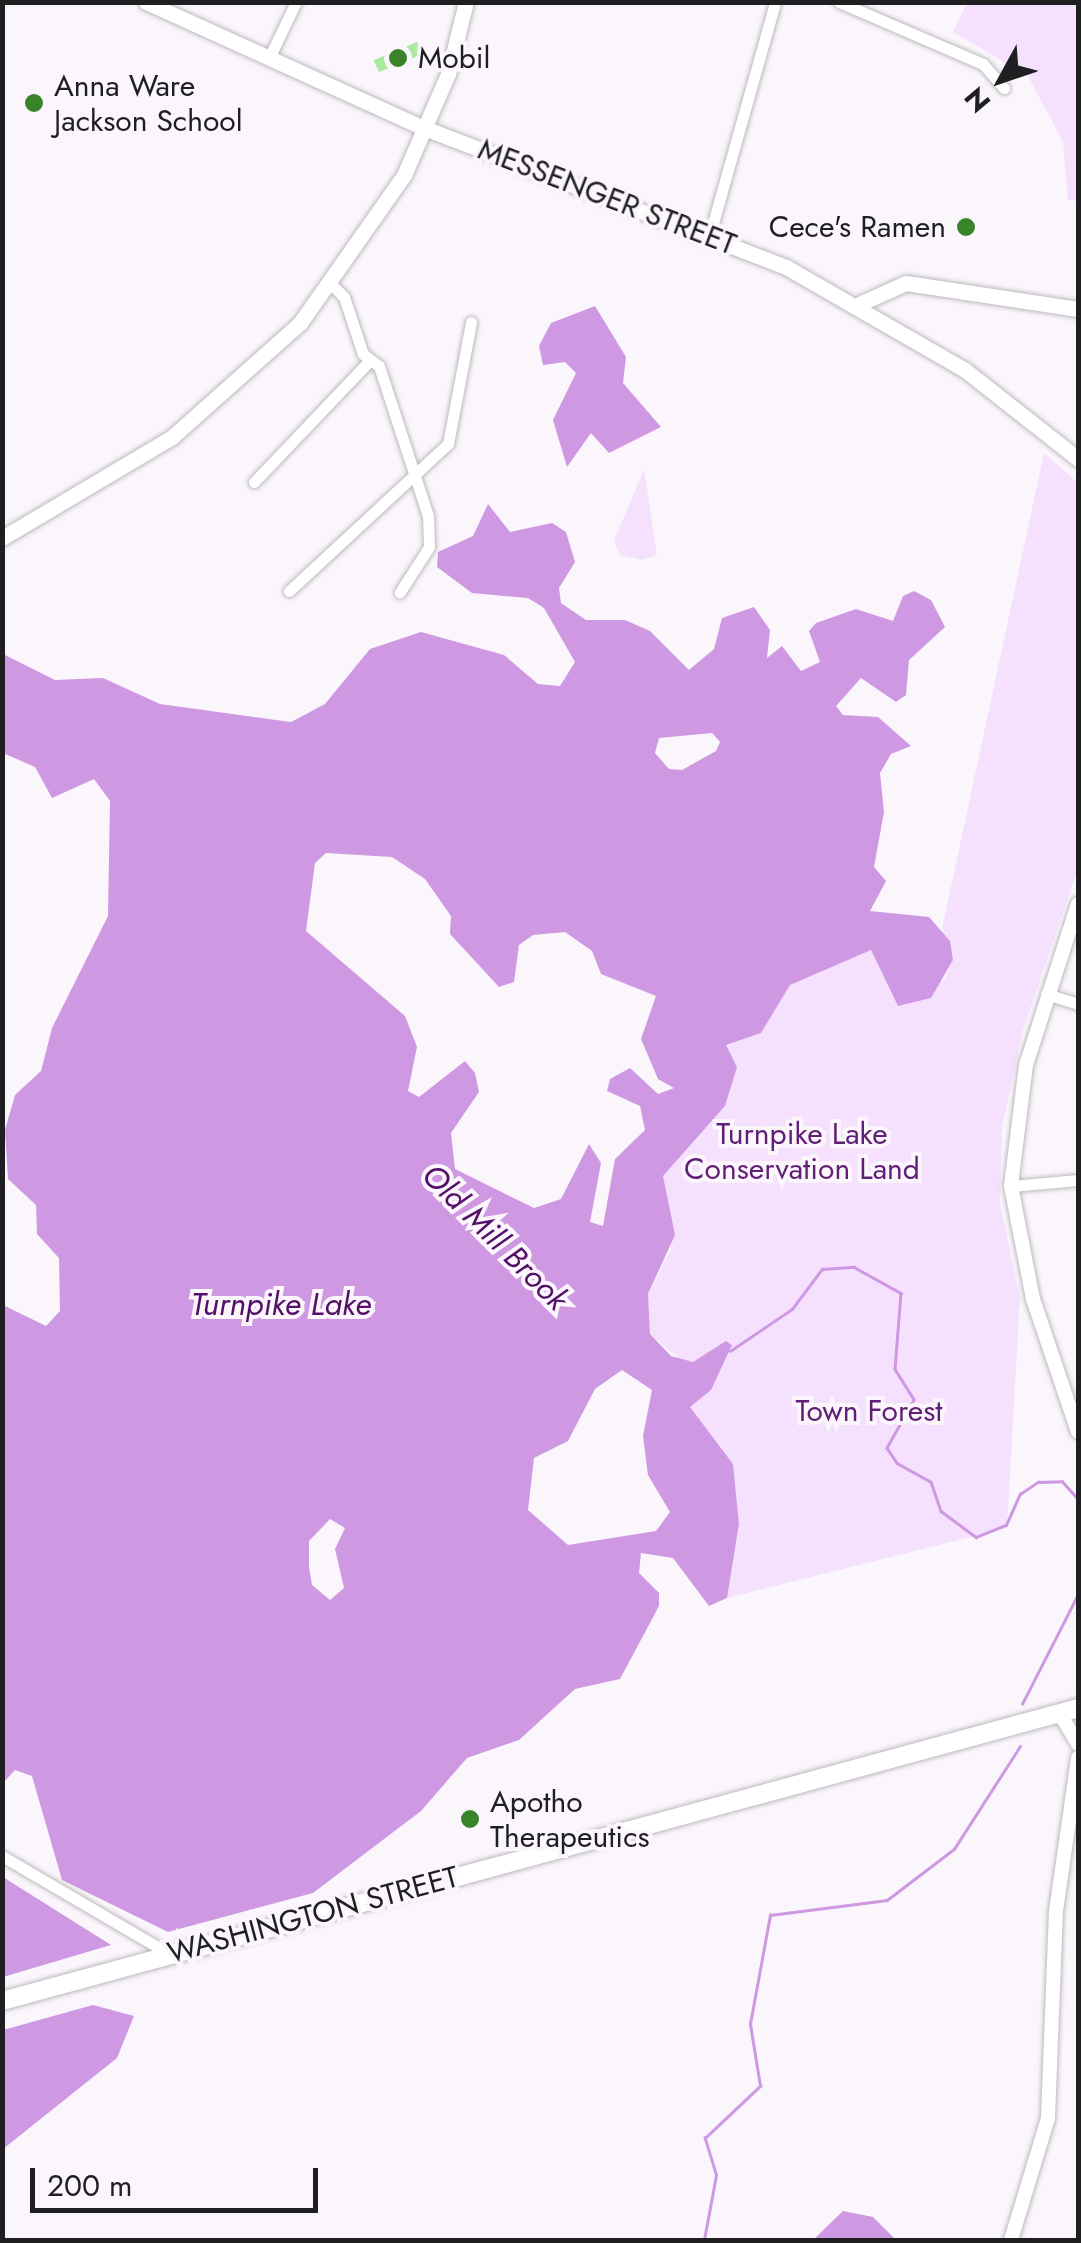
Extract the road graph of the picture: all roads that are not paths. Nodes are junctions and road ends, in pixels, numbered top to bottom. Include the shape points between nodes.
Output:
1 (146, 2) edge
2 (296, 2) edge
3 (466, 2) edge
4 (776, 2) edge
5 (839, 2) edge
6 (269, 58) junction
7 (1004, 88) dead end
8 (424, 128) junction
9 (710, 234) junction
10 (331, 284) junction
11 (859, 304) junction
12 (1078, 308) edge
13 (470, 322) dead end
14 (370, 360) junction
15 (1078, 459) edge
16 (413, 474) junction
17 (254, 482) dead end
18 (2, 538) edge
19 (289, 590) dead end
20 (400, 592) dead end
21 (1078, 904) edge
22 (1046, 994) junction
23 (1078, 1004) edge
24 (1078, 1180) edge
25 (1011, 1186) junction
26 (1075, 1409) edge
27 (1078, 1432) edge
28 (1078, 1697) edge
29 (1069, 1711) edge
30 (1028, 1718) junction
31 (1078, 1744) edge
32 (1078, 1758) edge
33 (2, 1856) edge
34 (168, 1953) junction
35 (2, 2001) edge
36 (1011, 2240) edge

1 - 6 main road, MESSENGER STREET
2 - 6 street
3 - 8 main road
4 - 9 street
5 - 7 street via 982,64
6 - 8 main road, MESSENGER STREET
8 - 9 main road, MESSENGER STREET
8 - 10 main road via 385,206
9 - 11 main road, MESSENGER STREET
10 - 14 street via 344,297
10 - 18 main road via 272,355 205,413
11 - 12 main road via 906,282
11 - 15 main road, MESSENGER STREET via 965,370
13 - 16 street via 448,444
14 - 16 street via 379,366
14 - 17 street
16 - 19 street
16 - 20 street via 429,547
21 - 22 street
22 - 23 street
22 - 25 street via 1018,1103
24 - 25 street
25 - 26 street via 1033,1299
26 - 27 street
28 - 30 main road, WASHINGTON STREET
29 - 30 main road, WASHINGTON STREET
29 - 31 street
30 - 34 main road, WASHINGTON STREET via 782,1794
32 - 36 street via 1056,1911 1048,2118
33 - 34 street
34 - 35 main road, WASHINGTON STREET

